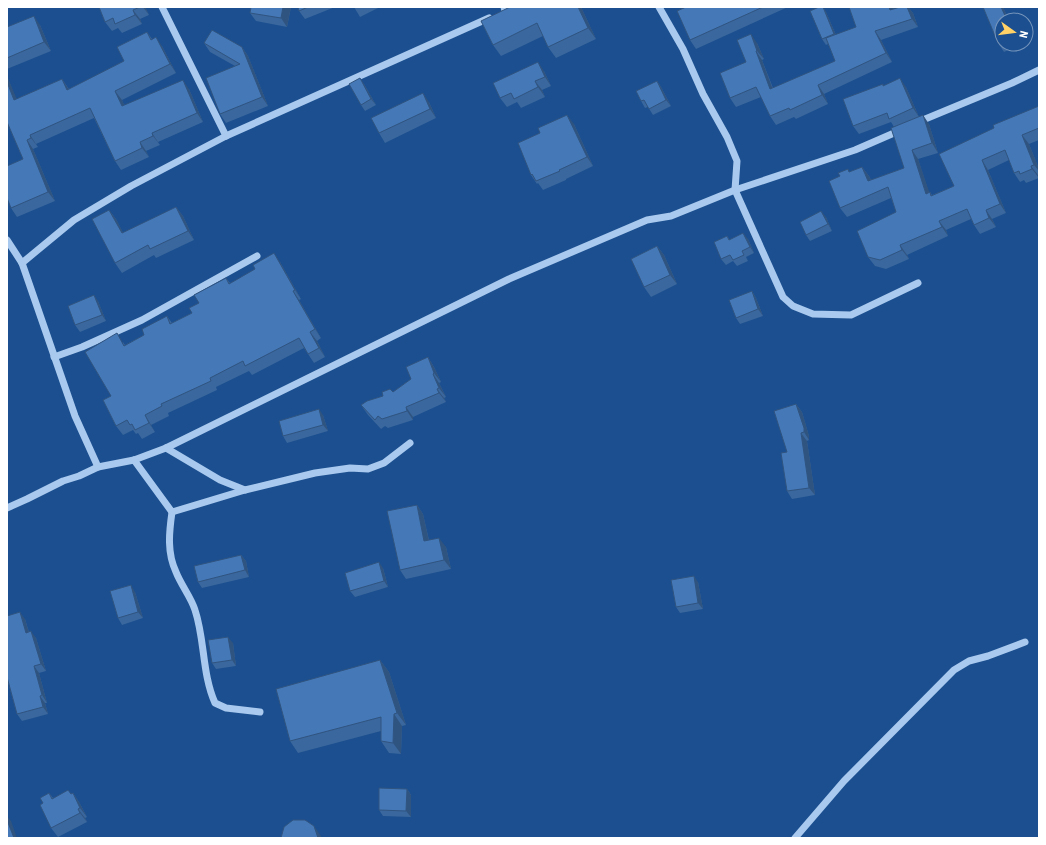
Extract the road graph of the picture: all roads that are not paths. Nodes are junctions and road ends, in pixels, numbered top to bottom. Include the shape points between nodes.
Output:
1 (162, 7) edge
2 (660, 7) edge
3 (506, 8) edge
4 (1039, 70) edge
5 (226, 136) junction
6 (735, 190) junction
7 (7, 240) edge
8 (257, 256) dead end
9 (22, 263) junction
10 (918, 283) dead end
11 (54, 357) junction
12 (410, 443) dead end
13 (166, 448) junction
14 (134, 460) junction
15 (98, 467) junction
16 (245, 490) junction
17 (7, 508) edge
18 (172, 512) junction
19 (1025, 642) dead end
20 (260, 712) dead end
21 (795, 838) edge

1 - 5 street
2 - 6 street via 727,137 737,162
3 - 5 street
4 - 6 street via 855,150
5 - 9 street via 131,186 74,220
6 - 10 street via 784,297 793,306 813,314 851,316
6 - 13 street via 670,216 647,220 509,278
7 - 9 street
8 - 11 street via 142,320
9 - 11 street
11 - 15 street via 75,416
12 - 16 street via 384,463 368,469 350,468 315,472
13 - 14 street
13 - 16 street via 220,480
14 - 15 street
14 - 18 street
15 - 17 street via 62,480
16 - 18 street
18 - 20 street via 169,550 175,571 195,609 211,694 216,703 226,708
19 - 21 street via 969,661 954,670 844,781

